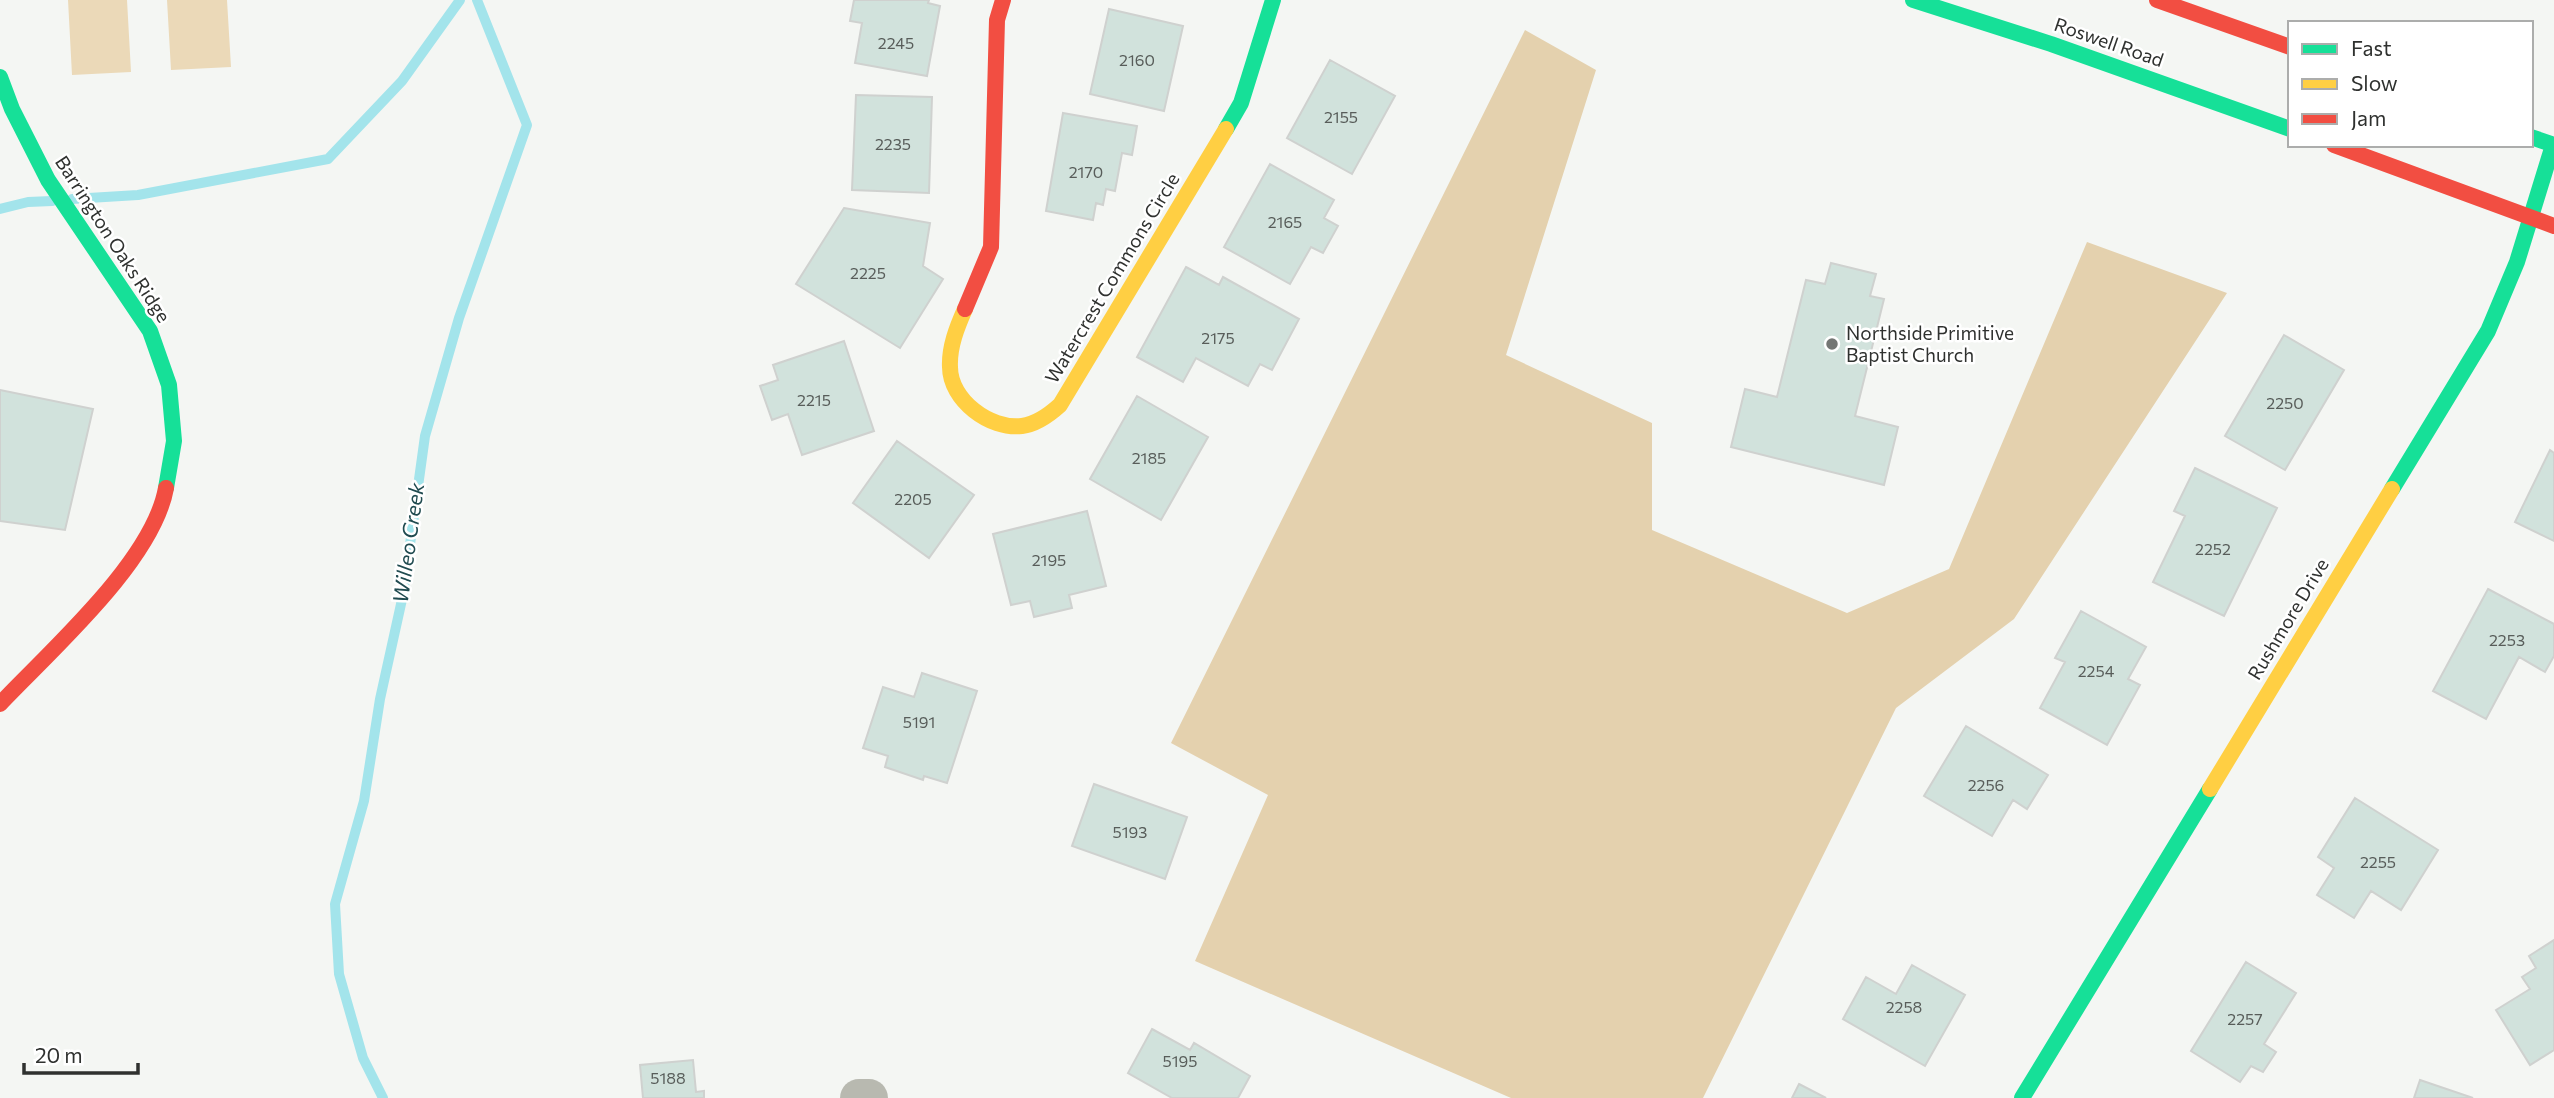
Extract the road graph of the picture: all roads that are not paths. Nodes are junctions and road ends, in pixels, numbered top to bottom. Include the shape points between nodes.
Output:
1 (1003, 0) edge
2 (1273, 0) edge
3 (1913, 0) edge
4 (2157, 0) edge
5 (2288, 46) edge
6 (0, 77) edge
7 (2288, 128) edge
8 (2533, 138) edge
9 (2553, 145) edge
10 (2339, 147) edge
11 (2532, 218) junction
12 (2554, 226) edge
13 (0, 704) edge
14 (859, 1097) edge
15 (869, 1098) edge
16 (2022, 1098) edge

1 - 2 main road, Watercrest Commons Circle via 997,20 991,247 948,356 953,386 962,398 974,411 1007,426 1037,422 1060,405 1241,103
3 - 7 main road, Roswell Road
4 - 5 main road
6 - 13 main road, Barrington Oaks Ridge via 48,180 150,331 169,384 174,441 164,497 141,548
8 - 9 main road
9 - 11 main road, Rushmore Drive
10 - 11 main road
11 - 12 main road
11 - 16 main road, Rushmore Drive via 2488,331
14 - 15 street

